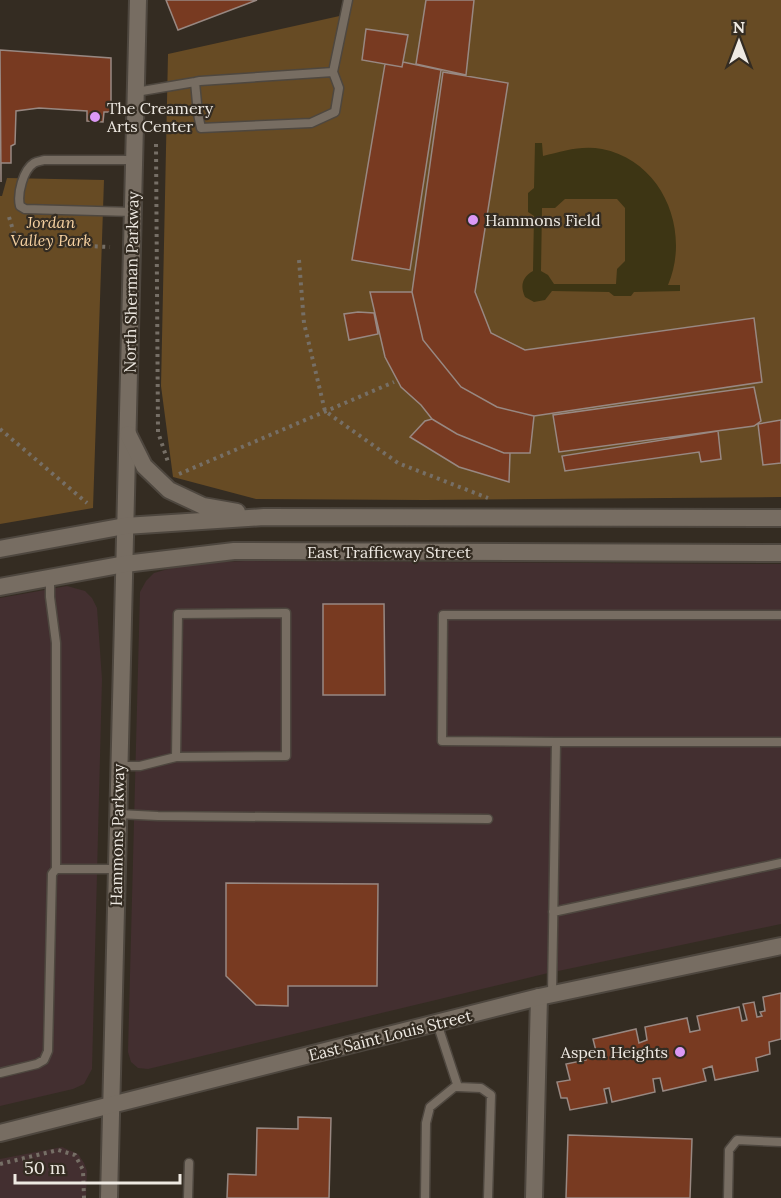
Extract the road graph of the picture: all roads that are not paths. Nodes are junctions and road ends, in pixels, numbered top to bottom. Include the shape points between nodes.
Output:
1 (138, 0) edge
2 (348, 0) edge
3 (333, 72) junction
4 (195, 82) junction
5 (136, 92) junction
6 (134, 160) junction
7 (133, 212) junction
8 (128, 434) junction
9 (264, 517) junction
10 (781, 518) edge
11 (125, 526) junction
12 (0, 549) edge
13 (781, 553) edge
14 (125, 564) junction
15 (50, 578) junction
16 (0, 587) edge
17 (781, 615) edge
18 (556, 742) junction
19 (781, 742) edge
20 (176, 757) junction
21 (119, 766) junction
22 (118, 814) junction
23 (488, 819) dead end
24 (781, 863) edge
25 (56, 869) junction
26 (117, 869) junction
27 (553, 912) junction
28 (781, 946) edge
29 (546, 996) junction
30 (437, 1023) junction
31 (0, 1073) edge
32 (457, 1085) junction
33 (110, 1106) junction
34 (0, 1133) edge
35 (781, 1142) edge
36 (189, 1163) dead end
37 (109, 1198) edge
38 (188, 1198) edge
39 (425, 1198) edge
40 (488, 1198) edge
41 (534, 1198) edge
42 (728, 1198) edge

1 - 5 main road, North Sherman Parkway
2 - 3 lane
3 - 4 lane
3 - 4 lane via 339,87 335,112 311,123 201,128
4 - 5 lane
5 - 6 main road, North Sherman Parkway
6 - 7 main road, North Sherman Parkway
6 - 7 lane via 44,160 32,164 24,176 18,200 25,209
7 - 8 main road, North Sherman Parkway
8 - 9 main road via 144,466 169,490 203,506
8 - 11 main road, North Sherman Parkway
9 - 10 main road
9 - 11 main road
11 - 12 main road
11 - 14 main road, North Sherman Parkway
13 - 14 main road, East Trafficway Street via 234,551
14 - 15 main road, East Trafficway Street
14 - 21 main road, Hammons Parkway
15 - 16 main road, East Trafficway Street
15 - 25 lane via 56,643
17 - 18 lane via 443,615 442,741
18 - 19 lane
18 - 27 lane
20 - 20 lane via 286,756 286,613 178,614
20 - 21 lane via 140,766
21 - 22 main road, Hammons Parkway
22 - 23 lane
22 - 26 main road, Hammons Parkway
24 - 27 lane
25 - 26 lane
25 - 31 lane via 51,880 48,1051 37,1064
26 - 33 main road, Hammons Parkway
27 - 29 lane
28 - 29 main road, East Saint Louis Street
29 - 30 main road, East Saint Louis Street
29 - 41 main road
30 - 32 lane
30 - 33 main road, East Saint Louis Street
32 - 39 lane via 430,1107 426,1123
32 - 40 lane via 481,1088 490,1095
33 - 34 main road, East Saint Louis Street
33 - 37 main road, Hammons Parkway
35 - 42 lane via 737,1140 729,1150
36 - 38 lane

